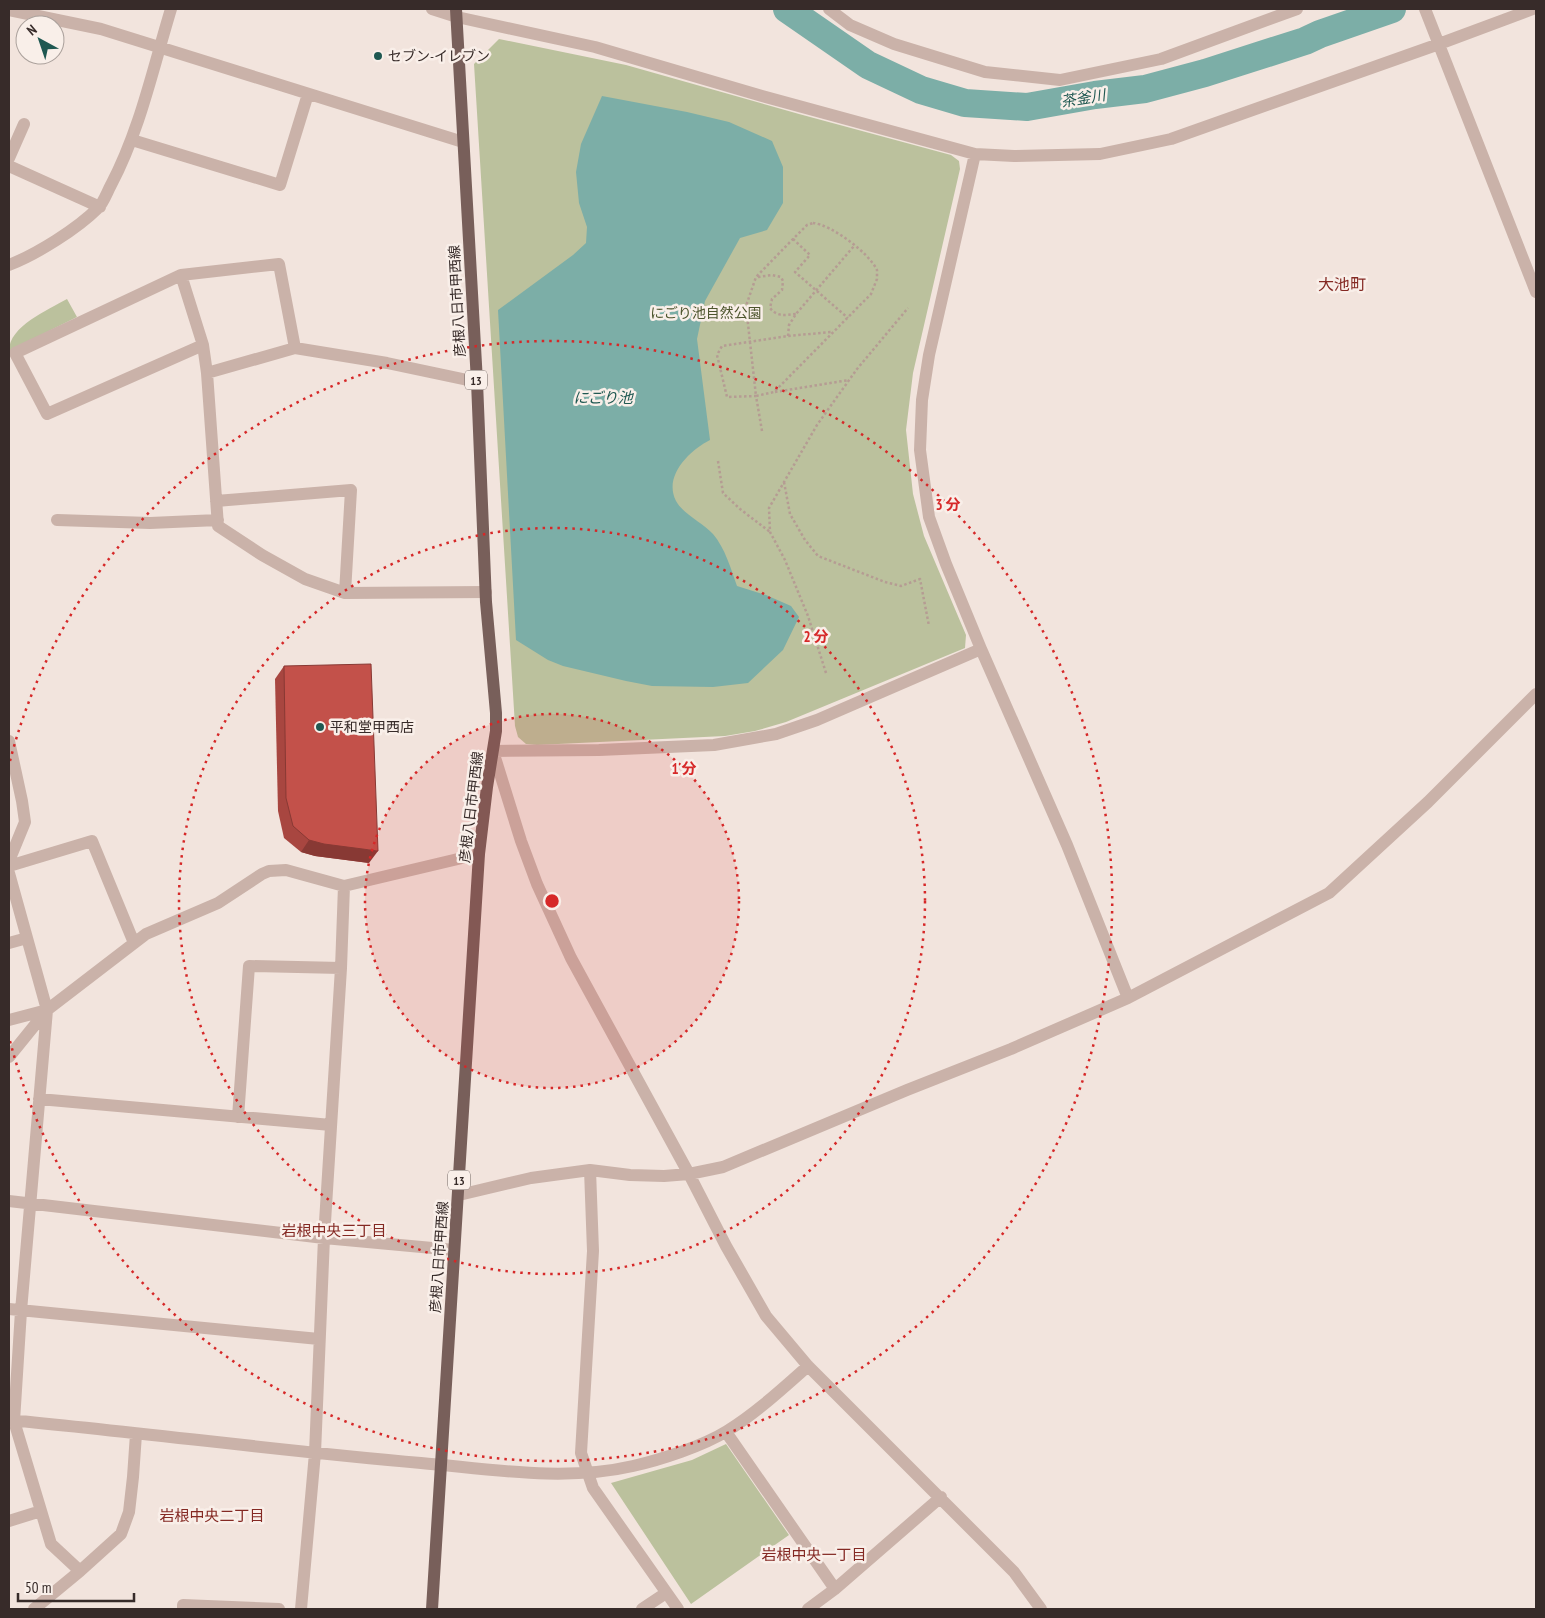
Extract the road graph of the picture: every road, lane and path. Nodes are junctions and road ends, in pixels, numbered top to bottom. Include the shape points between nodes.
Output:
1 (171, 9) edge
2 (432, 9) edge
3 (830, 9) edge
4 (1297, 9) edge
5 (1533, 9) edge
6 (9, 10) edge
7 (1426, 12) edge
8 (456, 13) edge
9 (1439, 44) junction
10 (159, 48) junction
11 (308, 94) junction
12 (24, 124) dead end
13 (132, 140) junction
14 (463, 142) junction
15 (975, 154) junction
16 (9, 158) edge
17 (9, 166) edge
18 (100, 207) junction
19 (793, 239) junction
20 (854, 246) junction
21 (9, 265) edge
22 (180, 275) junction
23 (756, 278) junction
24 (817, 291) junction
25 (1536, 292) edge
26 (908, 308) dead end
27 (796, 314) junction
28 (848, 318) junction
29 (833, 332) junction
30 (788, 336) junction
31 (750, 342) junction
32 (203, 345) junction
33 (294, 348) junction
34 (207, 373) junction
35 (849, 380) junction
36 (476, 382) junction
37 (774, 392) junction
38 (756, 396) junction
39 (762, 431) dead end
40 (718, 460) dead end
41 (784, 481) junction
42 (216, 501) junction
43 (57, 520) dead end
44 (218, 520) junction
45 (770, 532) junction
46 (486, 592) junction
47 (345, 593) junction
48 (929, 626) dead end
49 (981, 649) junction
50 (826, 673) dead end
51 (1536, 694) edge
52 (9, 741) edge
53 (493, 751) junction
54 (12, 769) edge
55 (479, 854) junction
56 (9, 861) edge
57 (9, 866) edge
58 (9, 873) edge
59 (344, 886) junction
60 (27, 938) junction
61 (9, 943) edge
62 (134, 944) junction
63 (341, 968) junction
64 (1128, 998) junction
65 (47, 1010) junction
66 (9, 1020) edge
67 (9, 1057) edge
68 (39, 1099) junction
69 (238, 1118) junction
70 (332, 1125) junction
71 (590, 1170) junction
72 (689, 1174) junction
73 (458, 1195) junction
74 (9, 1201) edge
75 (30, 1204) junction
76 (324, 1238) junction
77 (454, 1250) junction
78 (15, 1310) edge
79 (319, 1339) junction
80 (808, 1366) junction
81 (11, 1420) edge
82 (726, 1432) junction
83 (136, 1434) junction
84 (315, 1453) junction
85 (442, 1464) junction
86 (587, 1472) junction
87 (940, 1497) junction
88 (41, 1511) junction
89 (9, 1521) edge
90 (80, 1571) junction
91 (835, 1589) junction
92 (666, 1593) junction
93 (34, 1609) edge
94 (183, 1609) edge
95 (279, 1609) edge
96 (301, 1609) edge
97 (432, 1609) edge
98 (642, 1609) edge
99 (678, 1609) edge
100 (808, 1609) edge
101 (1041, 1609) edge

1 - 10 street
2 - 8 street
3 - 4 street via 850,25 894,44 976,70 1060,80 1161,59
5 - 9 street
6 - 10 street via 101,29
7 - 9 street
8 - 14 main road, 彦根八日市甲西線 / 13
8 - 15 street via 595,47
9 - 15 street via 1171,139 1100,154
9 - 25 street
10 - 11 street
10 - 13 street
11 - 13 street via 280,185
11 - 14 street
12 - 16 street
13 - 18 street
14 - 36 main road, 彦根八日市甲西線 / 13
15 - 49 street via 929,355 922,400 920,450 929,517
17 - 18 street
18 - 21 street via 74,227
19 - 20 path via 813,223 828,227
19 - 23 path
19 - 24 path via 810,255 795,272
20 - 24 path
20 - 28 path via 874,264 877,279 871,294
22 - 32 street
22 - 32 street via 15,353 47,414
22 - 33 street via 279,264
23 - 27 path via 772,274 781,277 784,285 772,299 770,308 782,316
23 - 31 path via 746,306
24 - 27 path
24 - 28 path
26 - 35 path
27 - 30 path via 789,325
28 - 29 path
29 - 30 path
29 - 37 path
30 - 31 path
31 - 38 path
31 - 38 path via 722,346 717,355 727,397
32 - 34 street
33 - 34 street
33 - 36 street via 387,362
34 - 42 street
35 - 37 path
35 - 41 path via 817,425
36 - 46 main road, 彦根八日市甲西線 / 13
37 - 38 path
38 - 39 path
40 - 45 path via 723,493
41 - 45 path via 769,508
41 - 48 path via 790,514 818,556 901,586 920,579
42 - 44 street
42 - 47 street via 352,490
43 - 44 street via 150,523
44 - 47 street via 218,526 262,555 305,579
45 - 50 path via 808,616
46 - 47 street
46 - 53 main road, 彦根八日市甲西線 / 13 via 496,713
49 - 53 street via 817,720 776,734 714,745
49 - 64 street via 1067,845
51 - 64 street via 1428,802 1329,893
52 - 54 street
53 - 55 main road, 彦根八日市甲西線 / 13
53 - 72 street via 521,841 570,958
54 - 56 street via 22,801 24,822
55 - 59 street
55 - 73 main road, 彦根八日市甲西線 / 13
57 - 62 street via 92,841
58 - 60 street
59 - 62 street via 286,870 269,871 218,902 146,934
59 - 63 street
60 - 61 street
60 - 65 street
62 - 65 street
63 - 69 street via 249,966
63 - 70 street
64 - 72 street via 724,1166
65 - 66 street
65 - 67 street
65 - 68 street
68 - 69 street
68 - 75 street
69 - 70 street
70 - 76 street
71 - 72 street via 630,1175
71 - 73 street via 531,1178
71 - 86 street via 593,1251 581,1453
72 - 80 street via 766,1316
73 - 77 main road, 彦根八日市甲西線 / 13
74 - 75 street
75 - 76 street
75 - 78 street
76 - 77 street
76 - 79 street
77 - 85 main road, 彦根八日市甲西線 / 13
78 - 79 street
78 - 81 street
79 - 84 street
80 - 82 street
80 - 87 street
81 - 83 street
81 - 88 street
82 - 86 street via 669,1456 632,1467
82 - 91 street
83 - 84 street
83 - 90 street via 128,1512 121,1534
84 - 85 street
84 - 96 street
85 - 86 street via 537,1474
85 - 97 main road, 彦根八日市甲西線 / 13
86 - 92 street via 593,1488
87 - 91 street
87 - 101 street via 1014,1572
88 - 89 street
88 - 90 street via 51,1544
90 - 93 street
91 - 100 street
92 - 98 street
92 - 99 street
94 - 95 street via 183,1605

